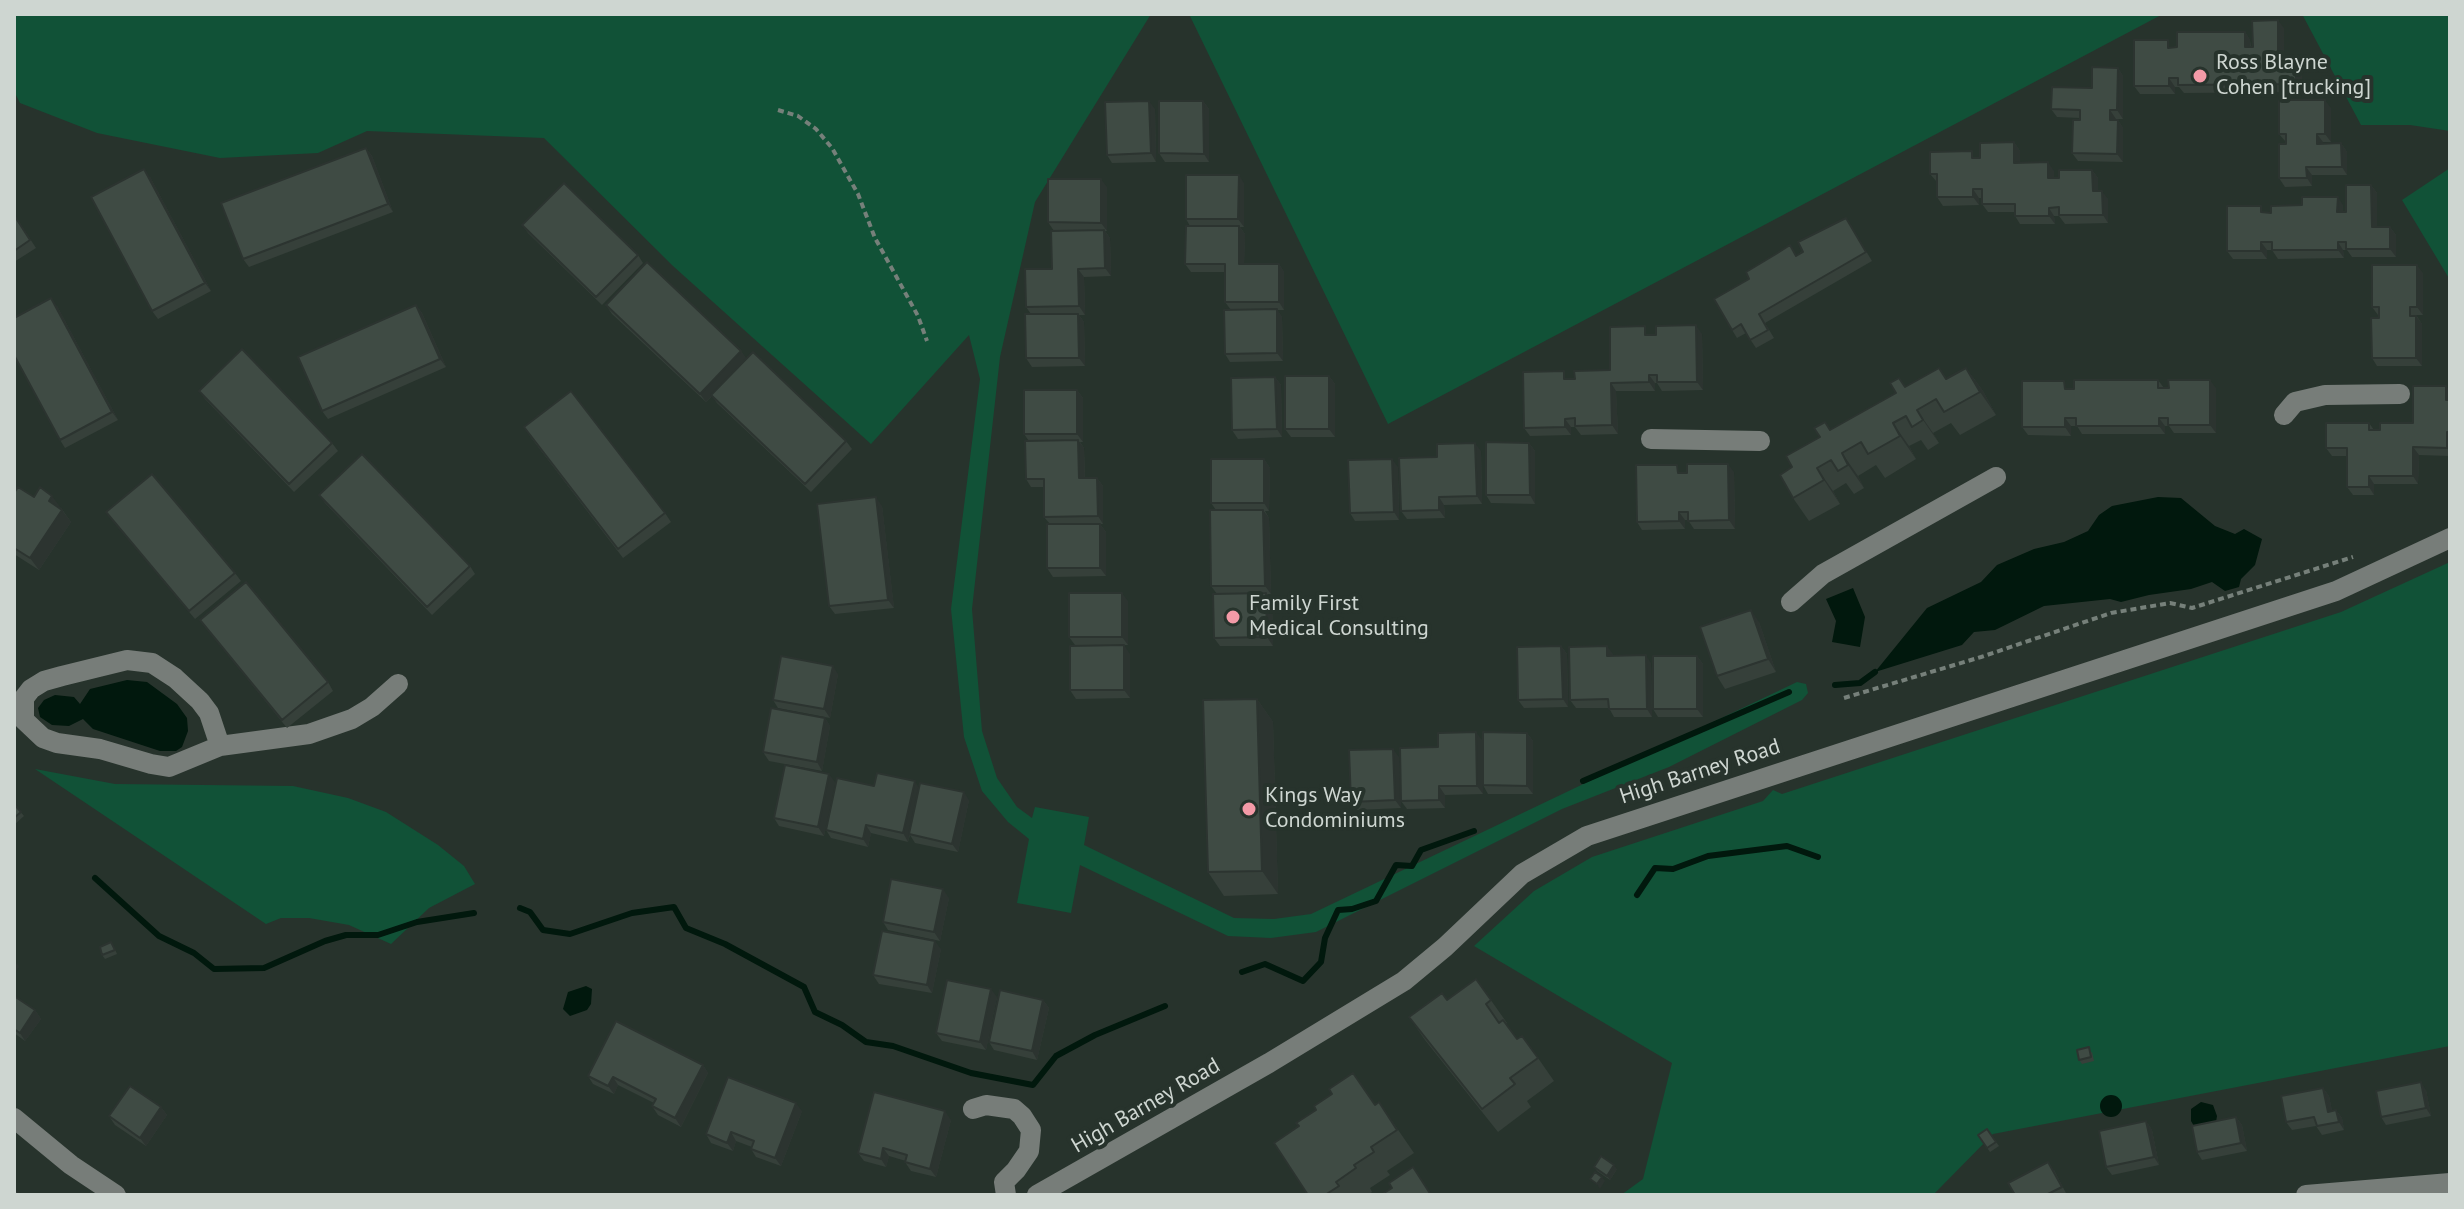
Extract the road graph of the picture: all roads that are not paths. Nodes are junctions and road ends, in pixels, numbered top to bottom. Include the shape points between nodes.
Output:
1 (2400, 394) dead end
2 (2284, 415) dead end
3 (1651, 439) dead end
4 (1760, 441) dead end
5 (1996, 477) dead end
6 (2450, 538) edge
7 (1791, 602) dead end
8 (398, 684) dead end
9 (220, 746) junction
10 (973, 1109) dead end
11 (14, 1118) edge
12 (2450, 1183) edge
13 (116, 1195) edge
14 (1006, 1195) edge
15 (1037, 1195) edge
16 (2306, 1195) edge

1 - 2 street via 2325,395 2295,402
3 - 4 street
5 - 7 street via 1823,574
6 - 15 street, High Barney Road via 2336,591 1587,836 1522,874 1404,981
8 - 9 street via 352,719 309,734
9 - 9 street via 169,767 57,743 24,720 24,698 44,681 62,676 127,660 152,663 200,701
10 - 14 street via 1014,1109 1031,1130 1029,1151 1004,1182
11 - 13 street
12 - 16 street

